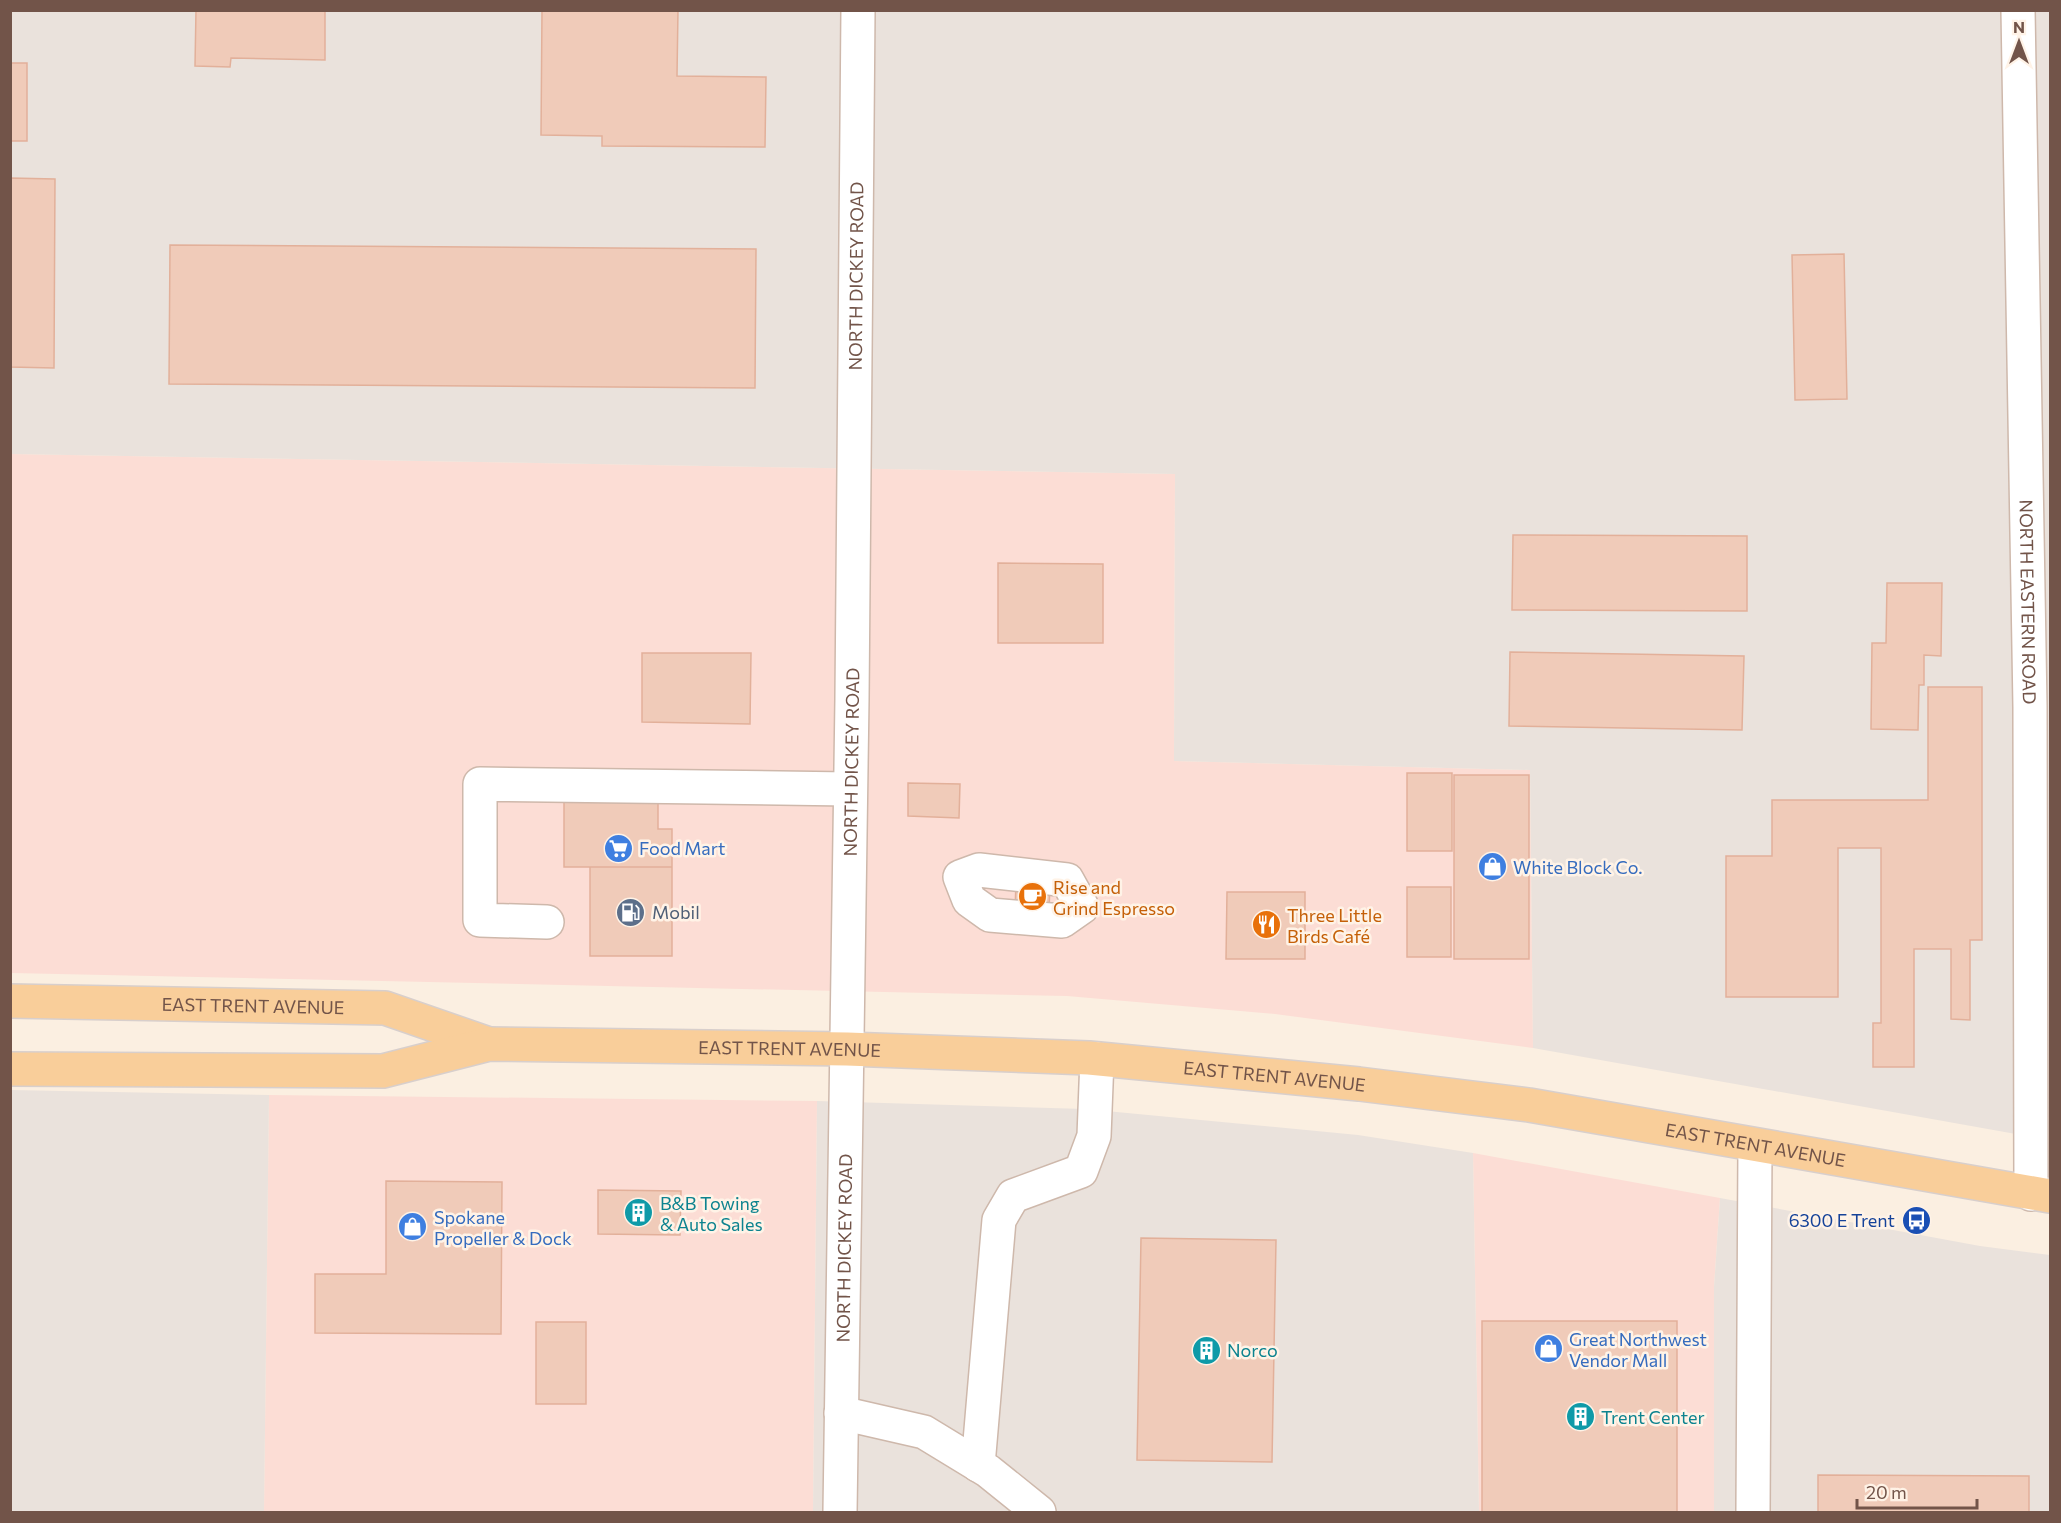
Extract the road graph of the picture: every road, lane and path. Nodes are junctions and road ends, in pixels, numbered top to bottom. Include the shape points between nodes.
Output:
1 (858, 10) edge
2 (2018, 10) edge
3 (2039, 550) edge
4 (849, 789) junction
5 (547, 922) dead end
6 (10, 1000) edge
7 (489, 1044) junction
8 (847, 1049) junction
9 (1097, 1059) junction
10 (10, 1069) edge
11 (1755, 1146) junction
12 (2041, 1195) edge
13 (841, 1413) junction
14 (978, 1465) junction
15 (840, 1512) edge
16 (1039, 1512) edge
17 (1752, 1512) edge

1 - 4 street, NORTH DICKEY ROAD
2 - 3 street, NORTH EASTERN ROAD
3 - 12 street, NORTH EASTERN ROAD
4 - 5 street via 480,784 480,920
4 - 8 street, NORTH DICKEY ROAD
6 - 7 main road, EAST TRENT AVENUE via 385,1008
7 - 8 main road, EAST TRENT AVENUE
7 - 10 main road, EAST TRENT AVENUE via 383,1071
8 - 9 main road, EAST TRENT AVENUE
8 - 13 street, NORTH DICKEY ROAD
9 - 11 main road, EAST TRENT AVENUE via 1529,1105
9 - 14 street via 1094,1136 1081,1171 1013,1196 999,1220
11 - 12 main road, EAST TRENT AVENUE
11 - 17 street
13 - 14 street via 924,1432
13 - 15 street, NORTH DICKEY ROAD
14 - 16 street

